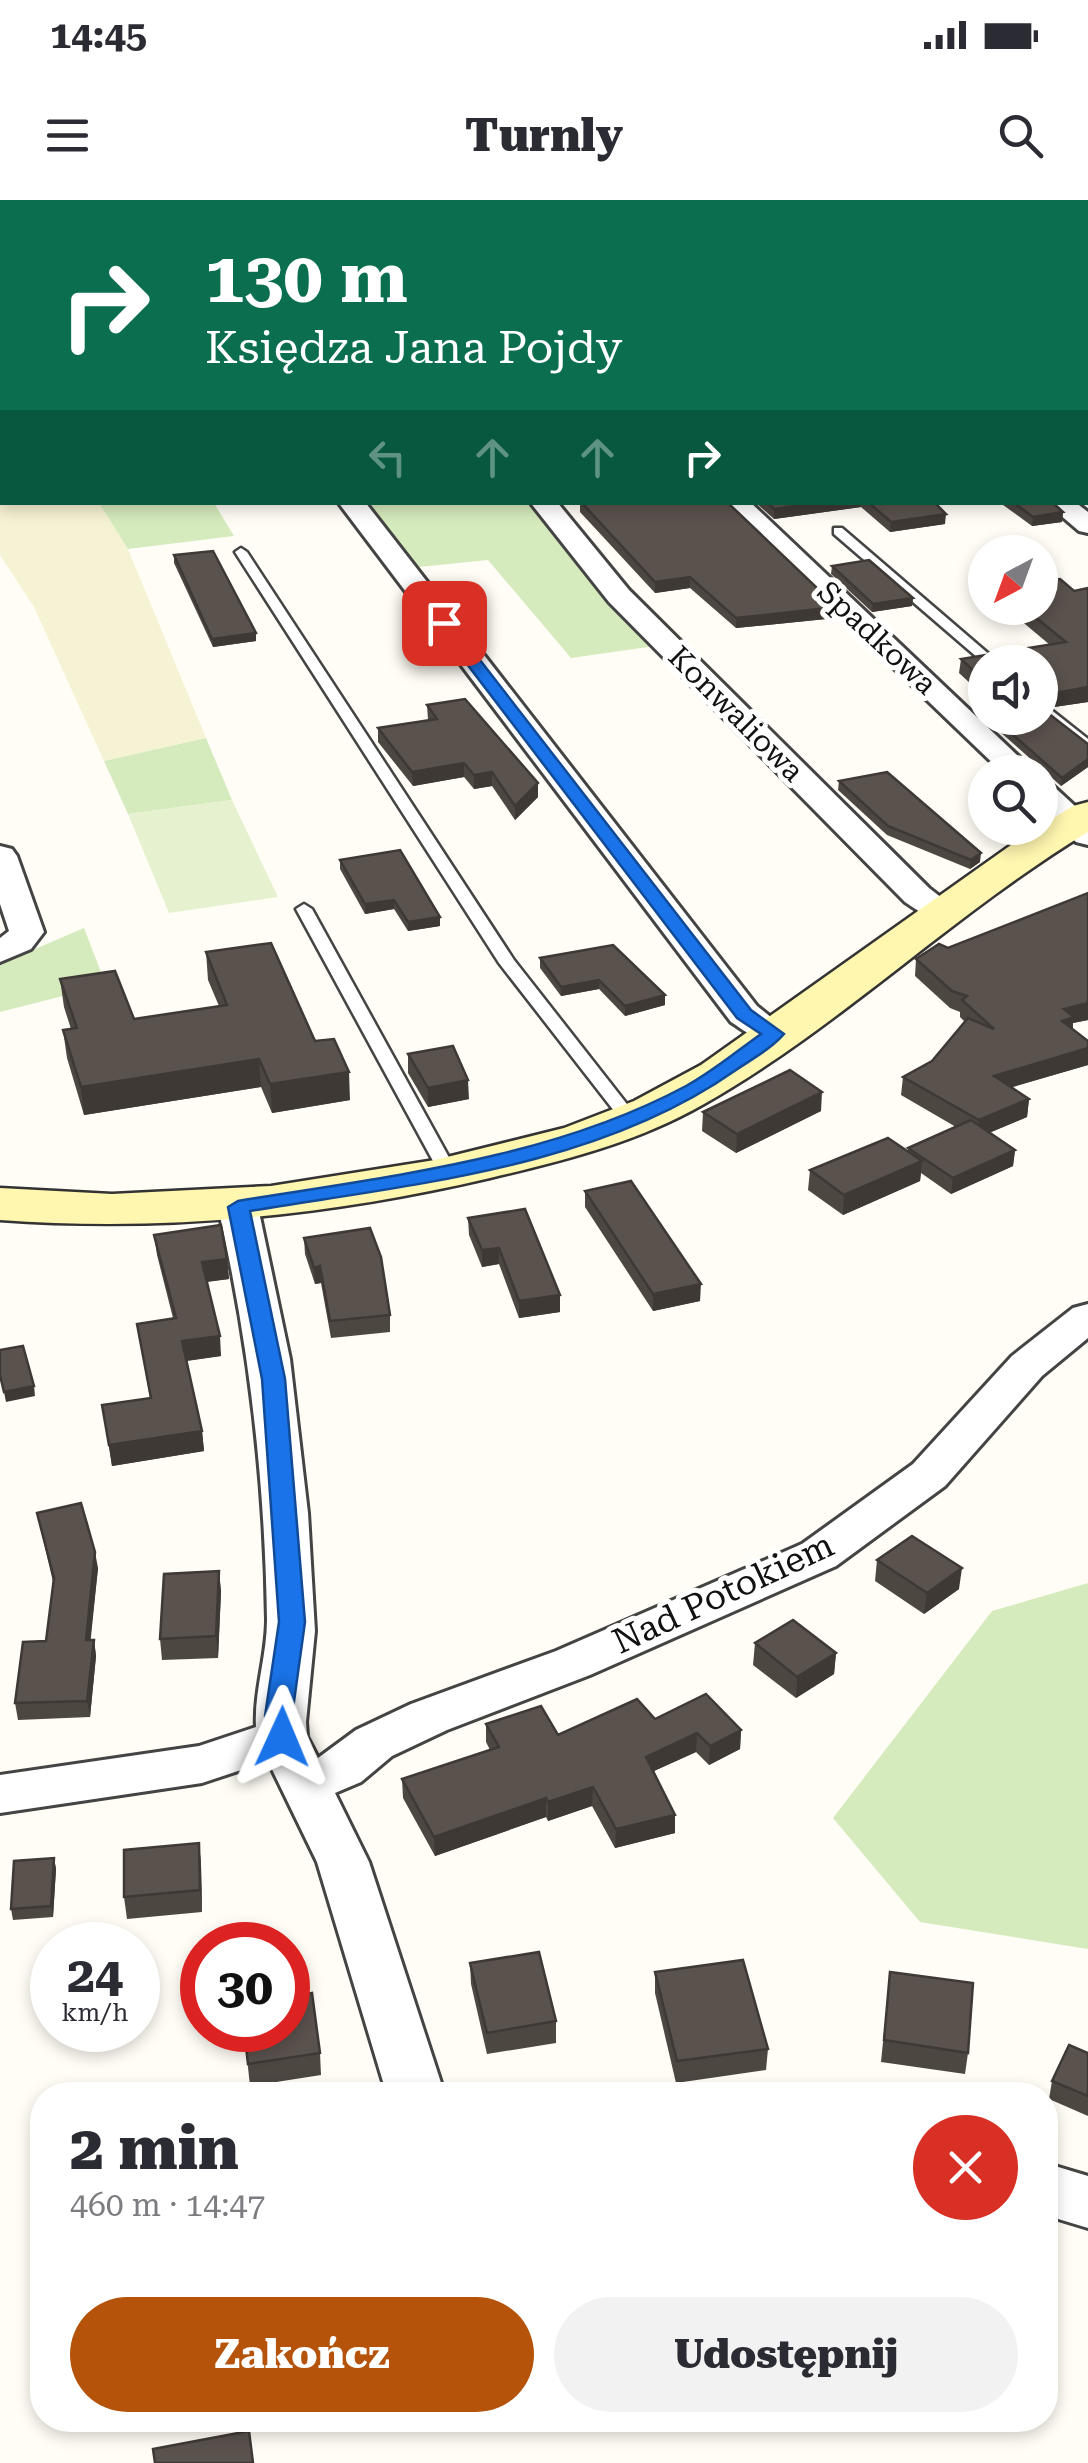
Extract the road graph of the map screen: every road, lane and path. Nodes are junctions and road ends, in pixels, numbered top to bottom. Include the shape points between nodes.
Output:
1 (353, 505) edge
2 (545, 505) edge
3 (737, 505) edge
4 (1062, 505) edge
5 (1088, 526) edge
6 (838, 532) dead end
7 (241, 552) dead end
8 (971, 645) edge
9 (1058, 720) edge
10 (1088, 746) edge
11 (1002, 755) edge
12 (1058, 805) edge
13 (1083, 824) edge
14 (0, 856) edge
15 (304, 909) dead end
16 (942, 912) junction
17 (0, 950) edge
18 (774, 1034) junction
19 (631, 1121) junction
20 (448, 1172) junction
21 (0, 1204) edge
22 (238, 1207) junction
23 (1088, 1317) edge
24 (293, 1761) junction
25 (0, 1794) edge
26 (412, 2082) edge
27 (1058, 2192) edge
28 (1088, 2202) edge

1 - 18 street via 744,1014
2 - 16 street, Konwaliowa via 619,596
3 - 11 street, Spadkowa
4 - 5 street
6 - 8 lane
7 - 19 lane via 507,963
9 - 10 lane
12 - 13 street
13 - 16 street
14 - 17 street via 27,932
15 - 20 lane
16 - 18 street
18 - 19 street via 694,1090
19 - 20 street
20 - 22 street
21 - 22 street via 133,1212
22 - 24 street via 274,1379 292,1622 279,1716
23 - 24 street, Nad Potokiem via 1027,1366 929,1475 820,1554 573,1663 429,1716 374,1743 343,1769
24 - 25 street, Nad Potokiem via 202,1764
24 - 26 street via 342,1862
27 - 28 street

